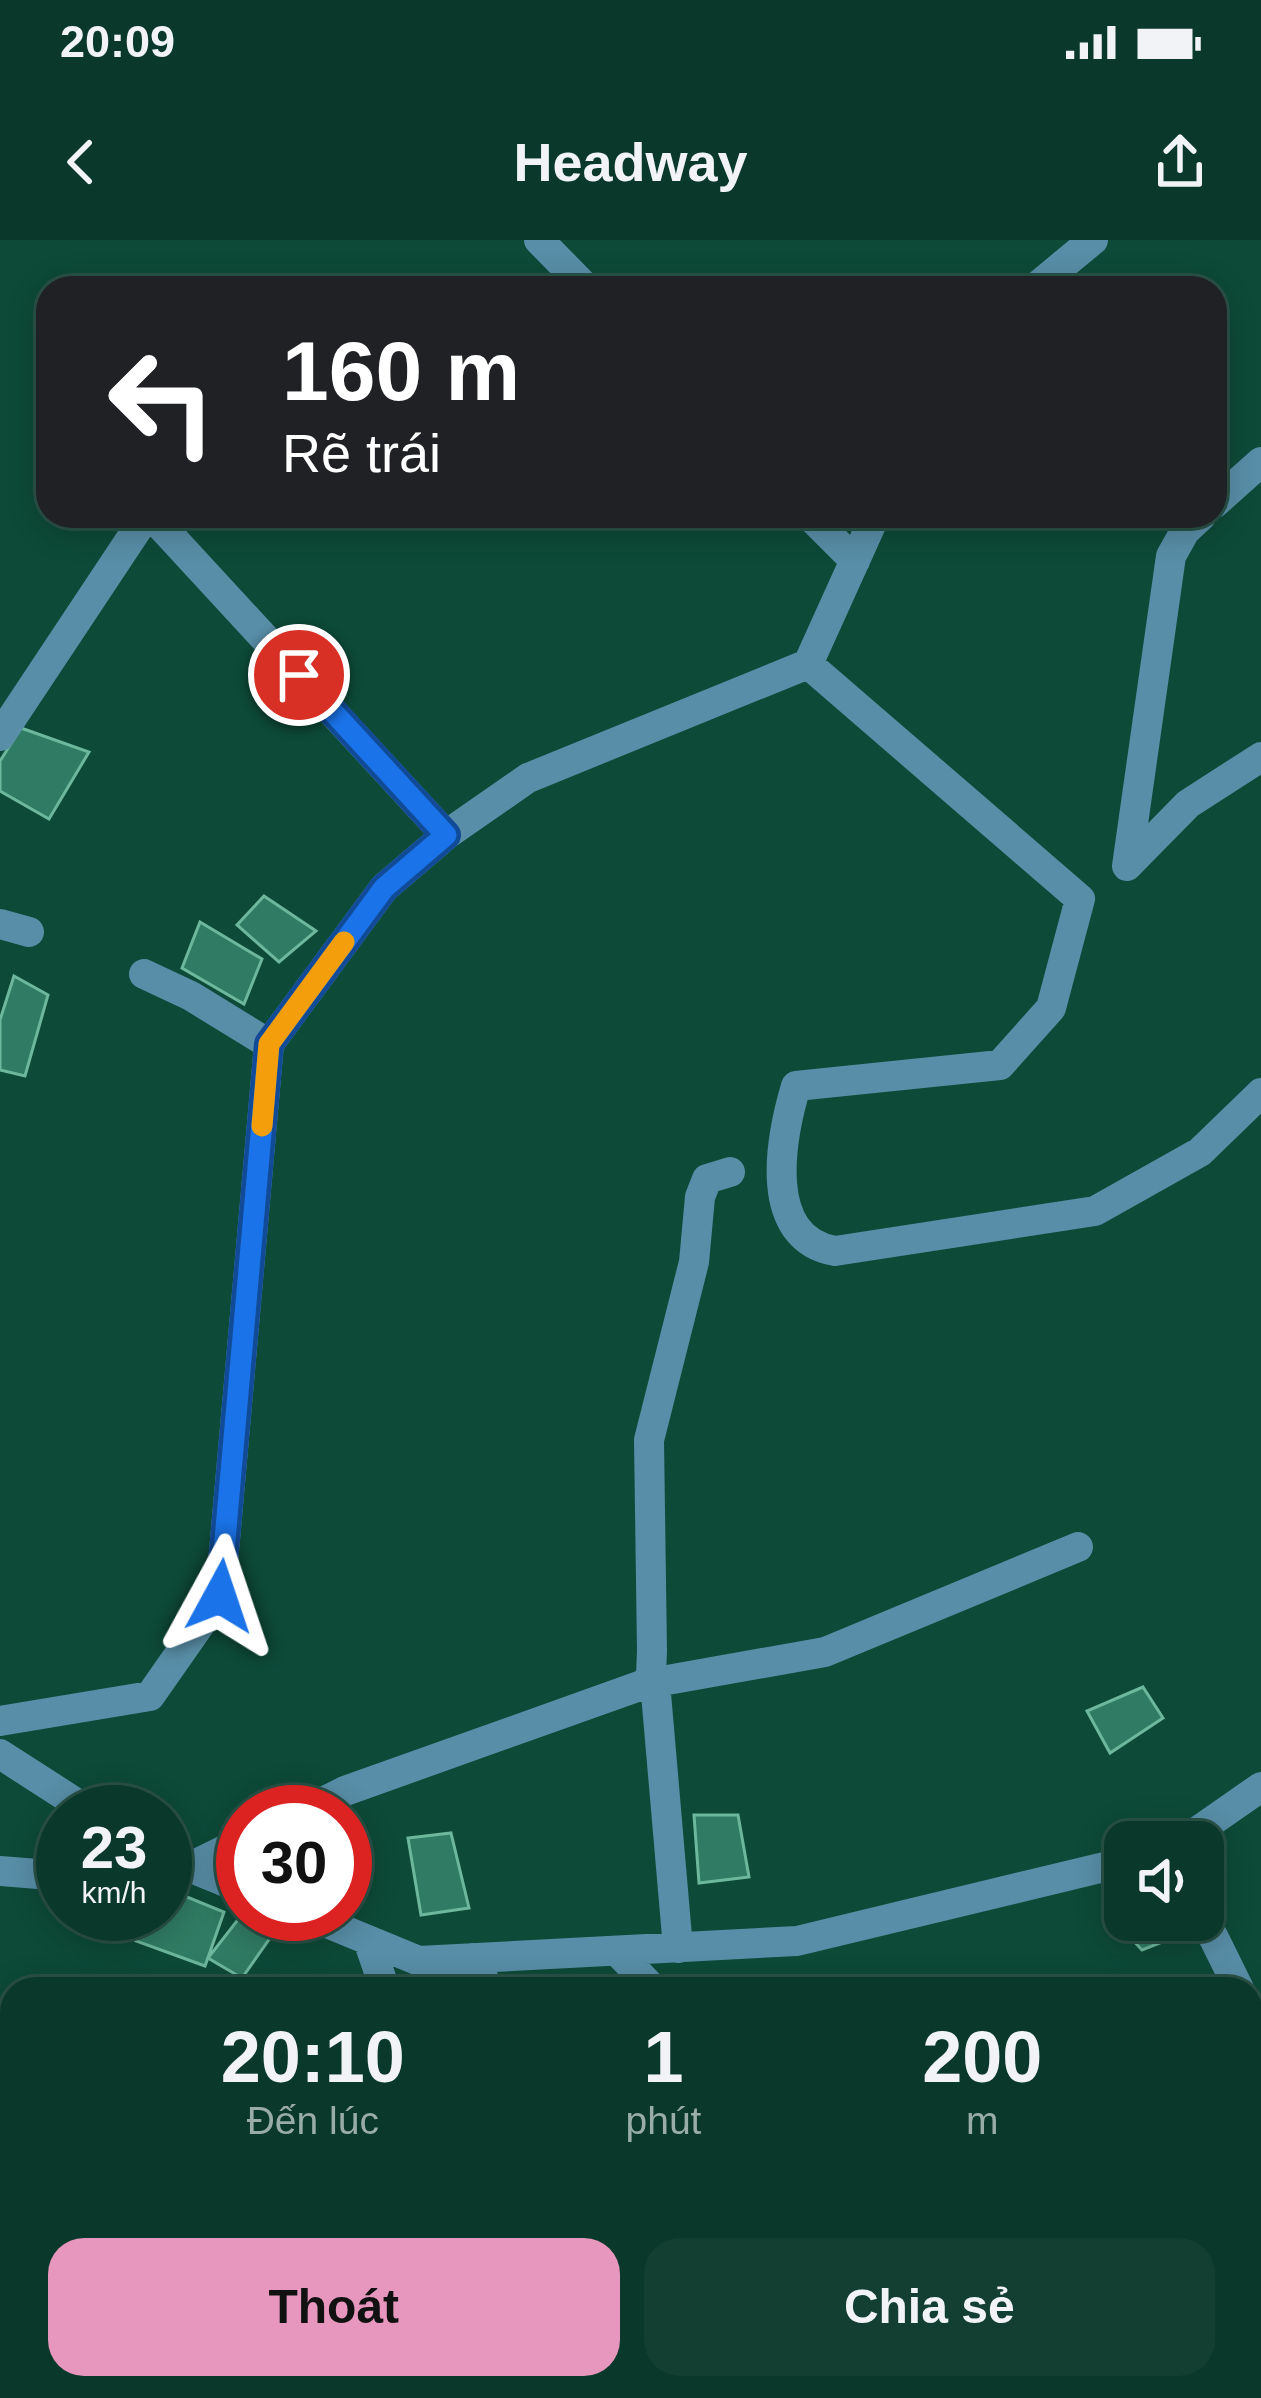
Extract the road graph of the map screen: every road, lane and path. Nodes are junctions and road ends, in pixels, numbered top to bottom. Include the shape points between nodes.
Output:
1 (539, 240) edge
2 (1093, 240) edge
3 (574, 276) edge
4 (1050, 276) edge
5 (1261, 461) edge
6 (1227, 492) edge
7 (141, 528) edge
8 (160, 528) edge
9 (822, 528) edge
10 (870, 528) edge
11 (1188, 528) edge
12 (855, 561) junction
13 (808, 664) junction
14 (0, 736) edge
15 (1261, 757) edge
16 (446, 835) junction
17 (144, 974) dead end
18 (269, 1044) junction
19 (1261, 1093) edge
20 (730, 1172) dead end
21 (1078, 1547) dead end
22 (650, 1683) junction
23 (0, 1721) edge
24 (0, 1754) edge
25 (48, 1785) edge
26 (362, 1785) edge
27 (1261, 1787) edge
28 (1212, 1821) edge
29 (1104, 1867) edge
30 (0, 1871) edge
31 (36, 1874) edge
32 (368, 1941) edge
33 (370, 1941) edge
34 (1215, 1941) edge
35 (677, 1948) junction
36 (617, 1952) junction
37 (472, 1958) junction
38 (381, 1977) edge
39 (482, 1977) edge
40 (641, 1977) edge
41 (1233, 1977) edge

1 - 3 street
2 - 4 street
5 - 6 street
7 - 14 street
8 - 16 street
9 - 12 street
10 - 12 street
11 - 15 street via 1171,556 1127,866 1188,804
12 - 13 street
13 - 16 street via 528,778
13 - 19 street via 1080,899 1051,1008 1000,1065 796,1086 780,1182 794,1228 811,1247 836,1251 1095,1211 1200,1152
16 - 18 street via 384,888
17 - 18 street
18 - 23 street via 220,1596 150,1696
20 - 22 street via 706,1180 700,1197 694,1262 649,1440
21 - 22 street via 825,1652
22 - 26 street
22 - 35 street
24 - 25 street
27 - 28 street
29 - 35 street via 797,1941
30 - 31 street
32 - 38 street
33 - 37 street via 419,1961
34 - 41 street
35 - 36 street
36 - 37 street
36 - 40 street
37 - 39 street

